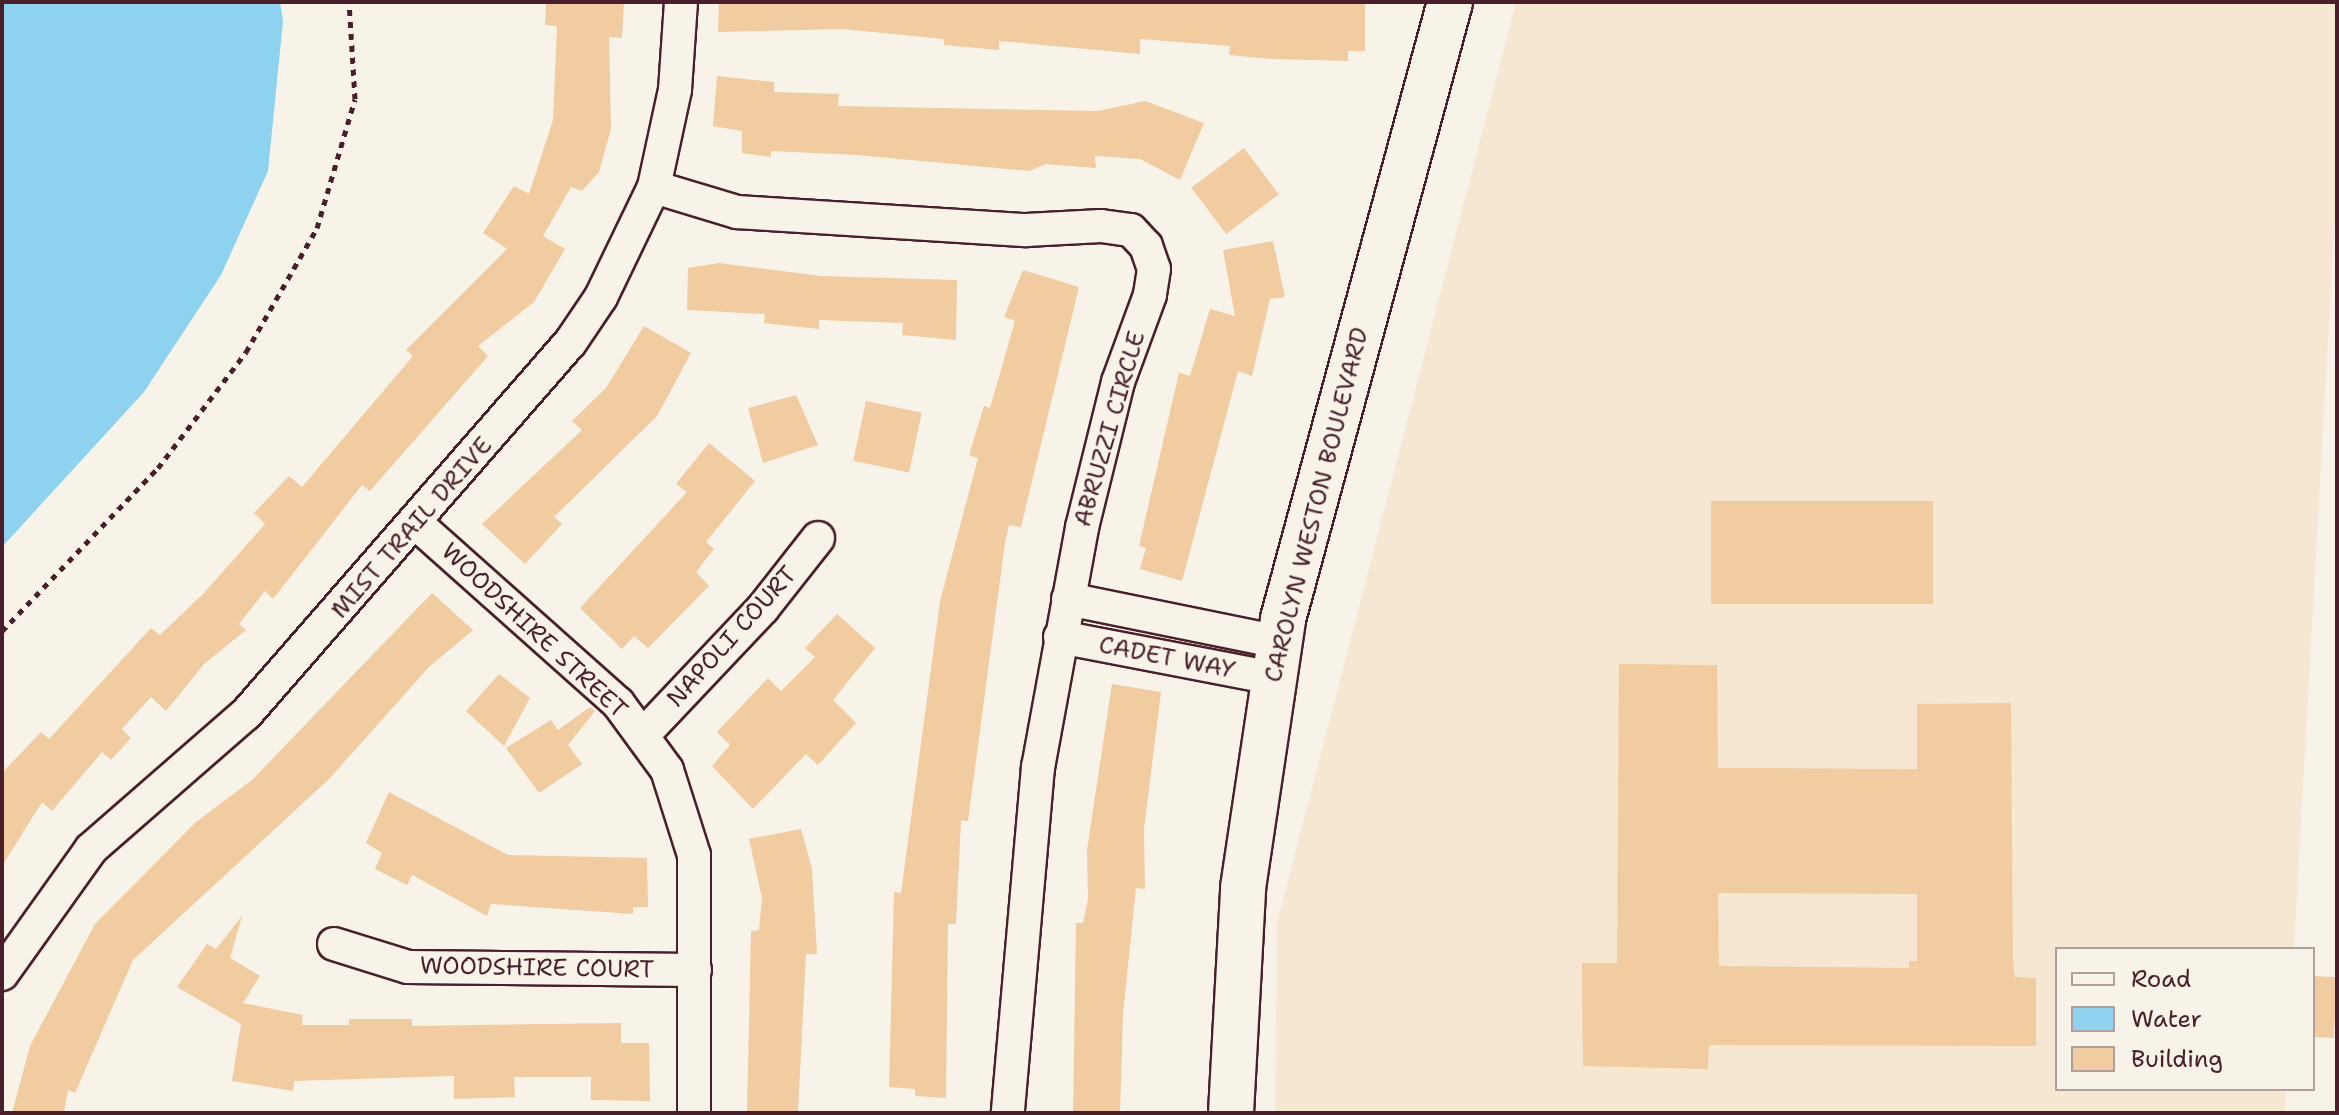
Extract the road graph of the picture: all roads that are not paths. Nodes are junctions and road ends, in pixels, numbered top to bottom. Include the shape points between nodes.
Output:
1 (681, 2) edge
2 (1450, 2) edge
3 (654, 187) junction
4 (418, 525) junction
5 (818, 538) dead end
6 (1068, 599) junction
7 (1060, 637) junction
8 (1276, 660) junction
9 (644, 734) junction
10 (334, 944) dead end
11 (695, 970) junction
12 (2, 974) edge
13 (694, 1113) edge
14 (1008, 1113) edge
15 (1231, 1113) edge

1 - 3 street, MIST TRAIL DRIVE via 675,90
2 - 8 street, CAROLYN WESTON BOULEVARD
3 - 4 street, MIST TRAIL DRIVE via 601,297 570,343
3 - 6 street, ABRUZZI CIRCLE via 737,212 1131,230 1146,246 1152,282 1118,382
4 - 9 street, WOODSHIRE STREET
4 - 12 street, MIST TRAIL DRIVE via 246,714 91,849
5 - 9 street, NAPOLI COURT via 763,608
6 - 7 street, ABRUZZI CIRCLE
6 - 8 street, CADET WAY
7 - 8 street, CADET WAY
7 - 14 street, ABRUZZI CIRCLE via 1021,913
8 - 15 street, CAROLYN WESTON BOULEVARD via 1243,888
9 - 11 street, WOODSHIRE STREET via 667,770 694,855
10 - 11 street, WOODSHIRE COURT via 408,967
11 - 13 street, WOODSHIRE STREET

